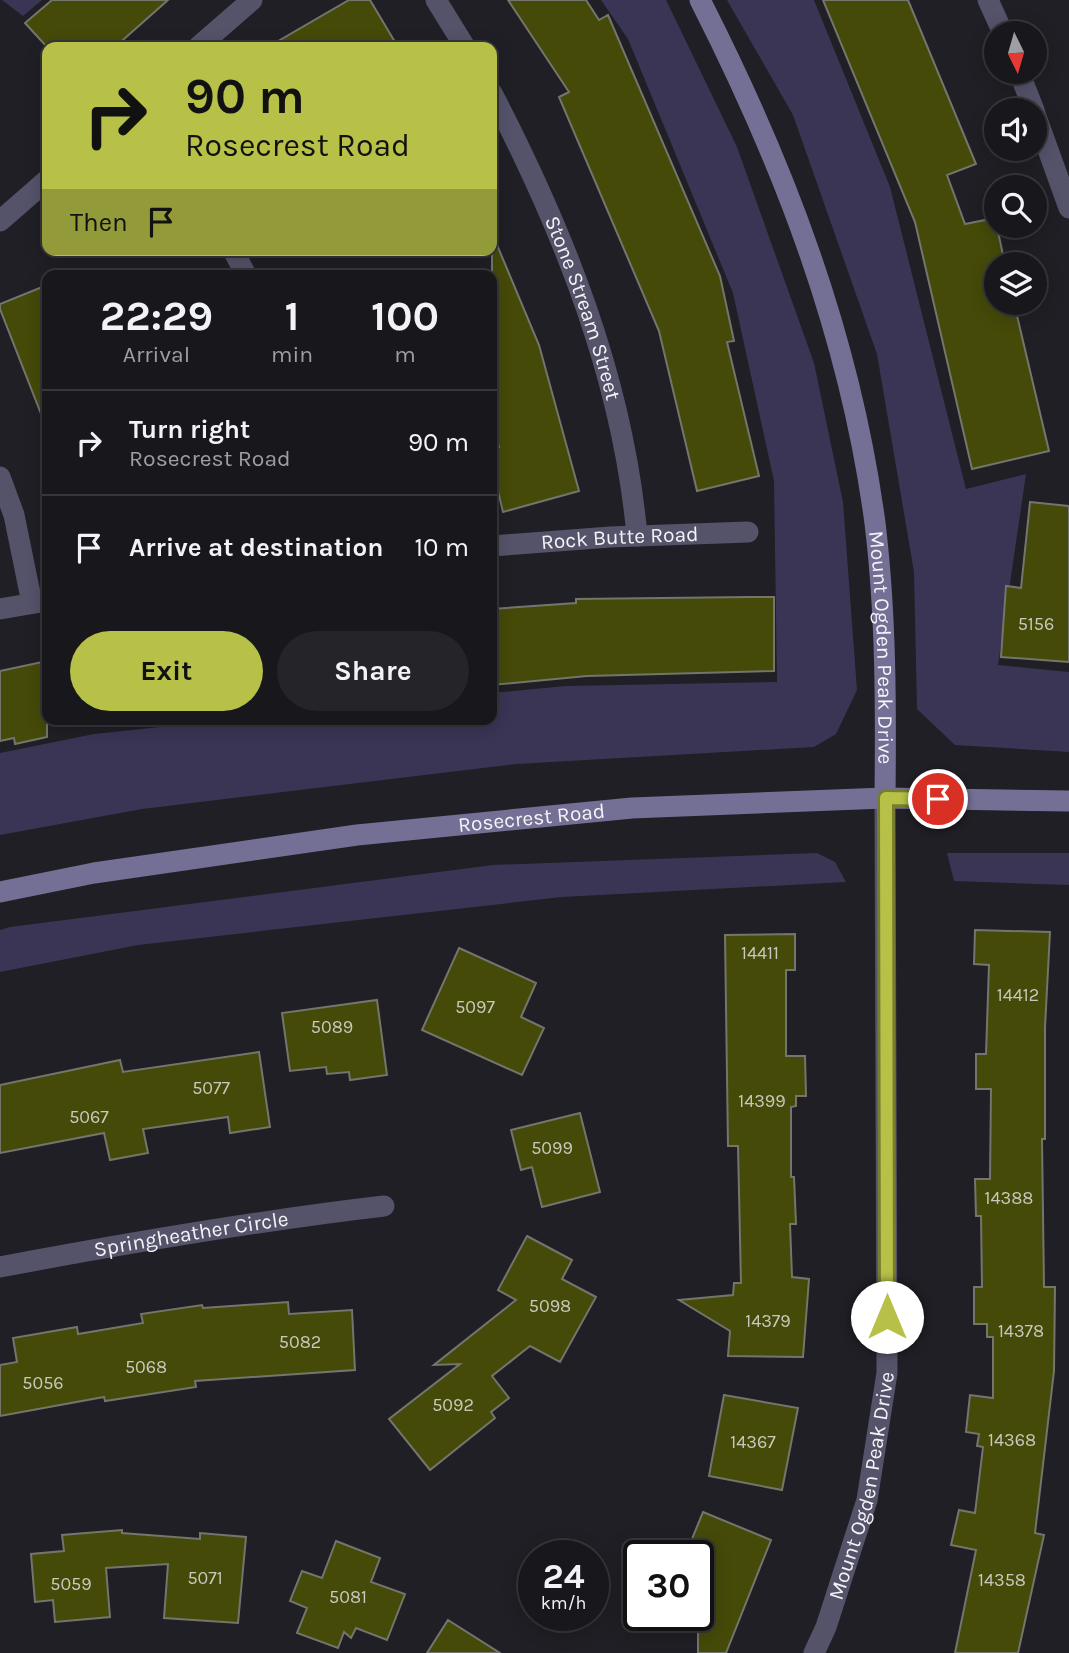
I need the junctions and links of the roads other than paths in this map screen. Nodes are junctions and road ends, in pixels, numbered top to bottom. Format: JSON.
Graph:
{"nodes":[{"id":1,"x":252,"y":0,"type":"edge"},
{"id":2,"x":436,"y":0,"type":"edge"},
{"id":3,"x":700,"y":0,"type":"edge"},
{"id":4,"x":988,"y":0,"type":"edge"},
{"id":5,"x":998,"y":21,"type":"edge"},
{"id":6,"x":204,"y":42,"type":"edge"},
{"id":7,"x":463,"y":42,"type":"edge"},
{"id":8,"x":497,"y":103,"type":"edge"},
{"id":9,"x":1047,"y":146,"type":"edge"},
{"id":10,"x":42,"y":184,"type":"edge"},
{"id":11,"x":1069,"y":208,"type":"edge"},
{"id":12,"x":0,"y":221,"type":"edge"},
{"id":13,"x":0,"y":477,"type":"edge"},
{"id":14,"x":748,"y":532,"type":"dead end"},
{"id":15,"x":637,"y":536,"type":"junction"},
{"id":16,"x":497,"y":546,"type":"edge"},
{"id":17,"x":40,"y":602,"type":"edge"},
{"id":18,"x":0,"y":609,"type":"edge"},
{"id":19,"x":886,"y":798,"type":"junction"},
{"id":20,"x":1069,"y":801,"type":"edge"},
{"id":21,"x":0,"y":892,"type":"edge"},
{"id":22,"x":384,"y":1206,"type":"dead end"},
{"id":23,"x":0,"y":1266,"type":"edge"},
{"id":24,"x":814,"y":1653,"type":"edge"}],
"edges":[{"from":1,"to":6,"type":"street"},
{"from":2,"to":7,"type":"street"},
{"from":3,"to":19,"type":"main road","name":"Mount Ogden Peak Drive"},
{"from":4,"to":5,"type":"street"},
{"from":8,"to":15,"type":"street","name":"Stone Stream Street"},
{"from":9,"to":11,"type":"street"},
{"from":10,"to":12,"type":"street"},
{"from":13,"to":17,"type":"street"},
{"from":14,"to":15,"type":"street","name":"Rock Butte Road"},
{"from":15,"to":16,"type":"street","name":"Rock Butte Road"},
{"from":17,"to":18,"type":"street"},
{"from":19,"to":20,"type":"main road","name":"Rosecrest Road"},
{"from":19,"to":21,"type":"main road","name":"Rosecrest Road"},
{"from":19,"to":24,"type":"street","name":"Mount Ogden Peak Drive"},
{"from":22,"to":23,"type":"street","name":"Springheather Circle"}]}
